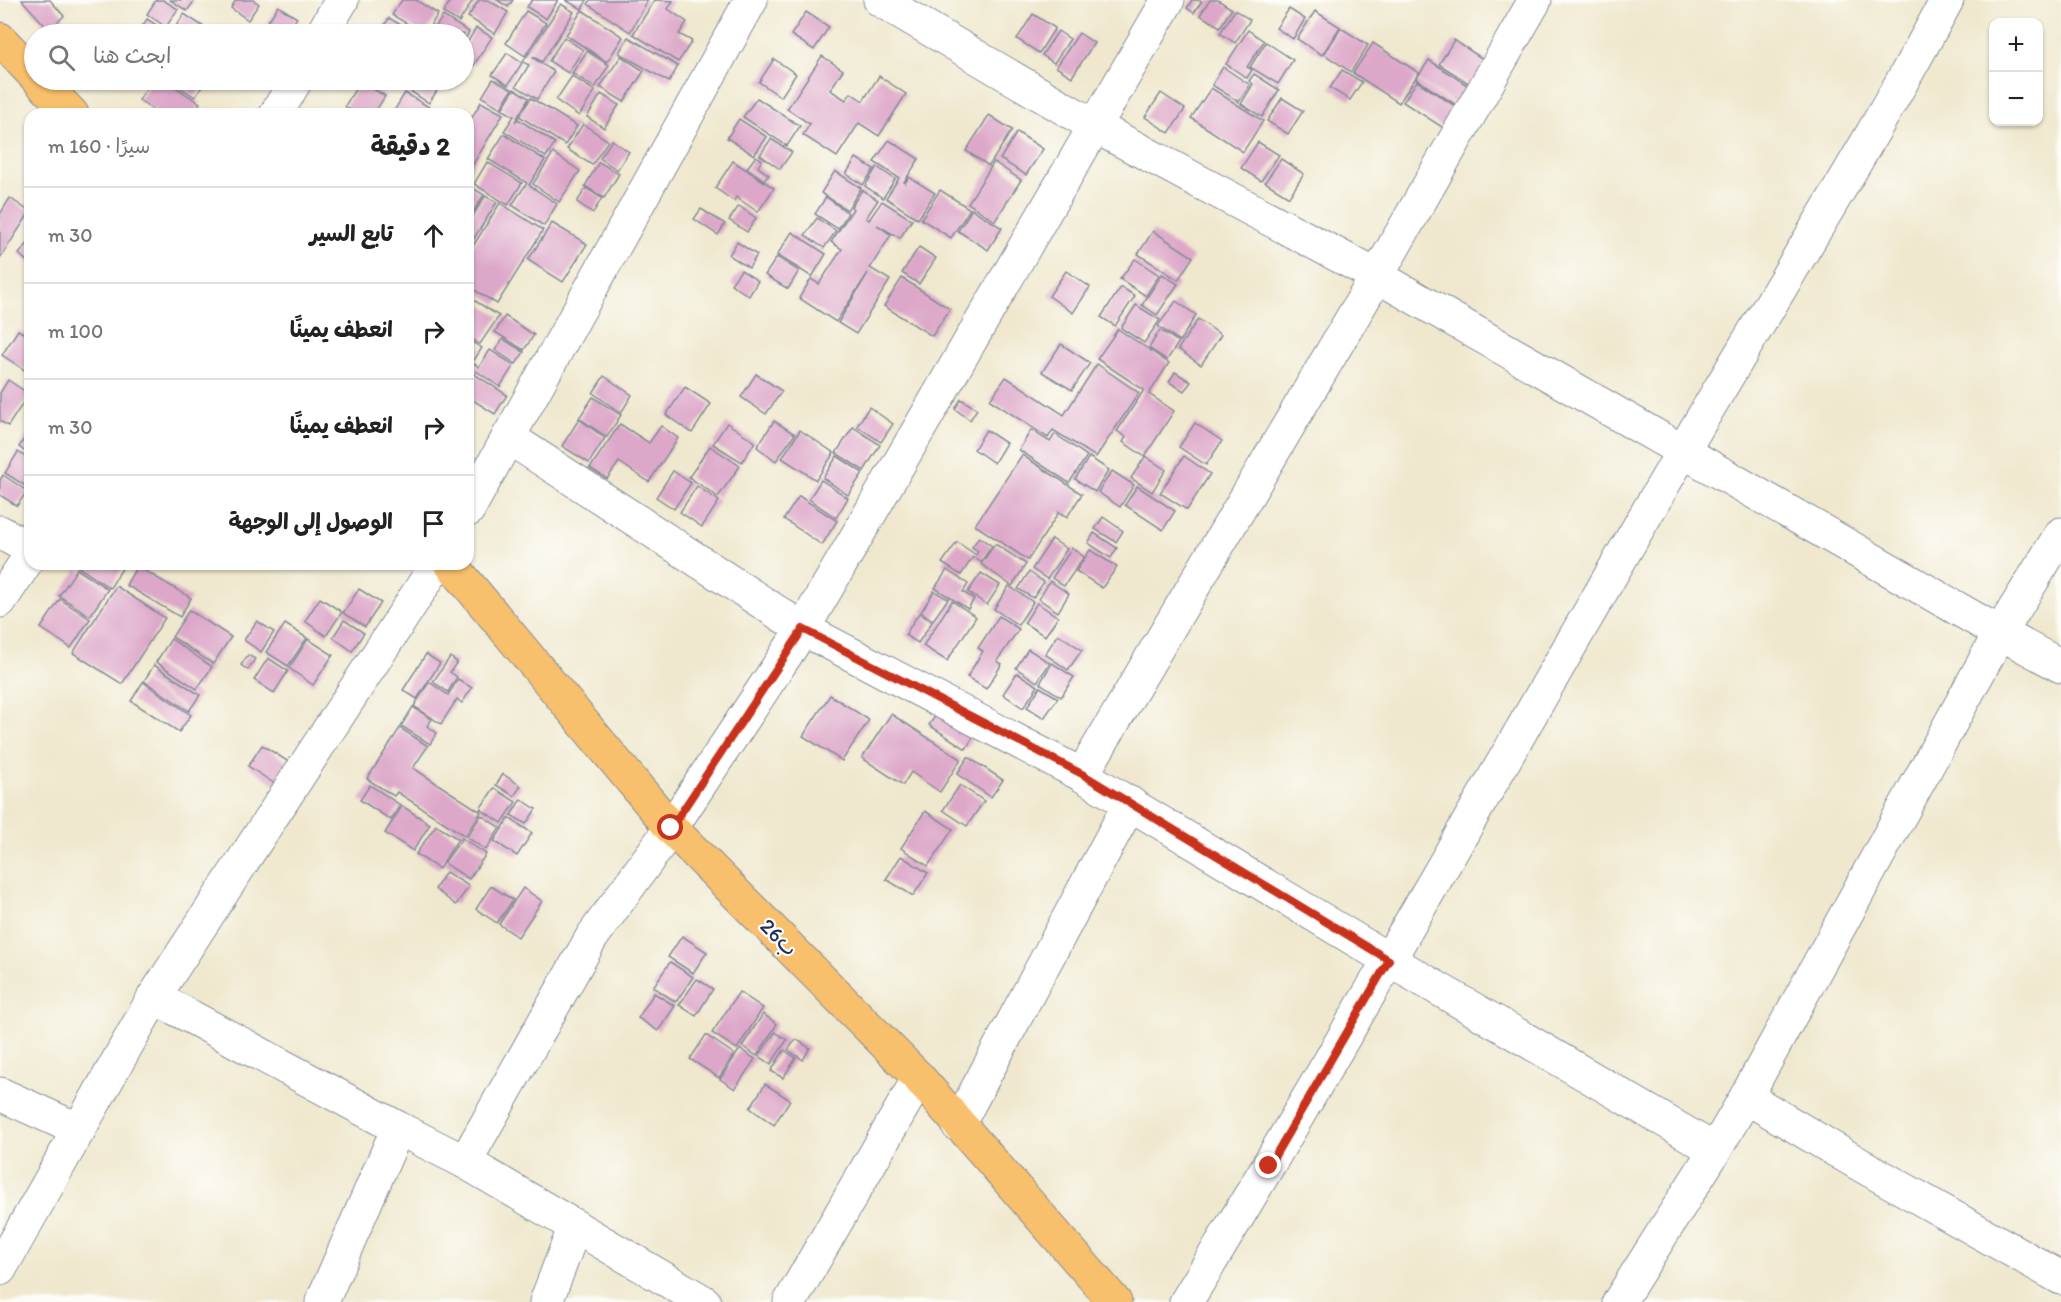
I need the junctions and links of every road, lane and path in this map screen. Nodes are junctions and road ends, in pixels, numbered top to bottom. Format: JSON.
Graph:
{"nodes":[{"id":1,"x":342,"y":0,"type":"edge"},
{"id":2,"x":751,"y":0,"type":"edge"},
{"id":3,"x":880,"y":0,"type":"edge"},
{"id":4,"x":1168,"y":0,"type":"edge"},
{"id":5,"x":1535,"y":0,"type":"edge"},
{"id":6,"x":1947,"y":0,"type":"edge"},
{"id":7,"x":328,"y":24,"type":"edge"},
{"id":8,"x":0,"y":39,"type":"edge"},
{"id":9,"x":24,"y":64,"type":"edge"},
{"id":10,"x":49,"y":90,"type":"edge"},
{"id":11,"x":290,"y":90,"type":"edge"},
{"id":12,"x":66,"y":108,"type":"edge"},
{"id":13,"x":280,"y":108,"type":"edge"},
{"id":14,"x":1096,"y":127,"type":"junction"},
{"id":15,"x":1377,"y":276,"type":"junction"},
{"id":16,"x":508,"y":437,"type":"junction"},
{"id":17,"x":1683,"y":452,"type":"junction"},
{"id":18,"x":474,"y":499,"type":"edge"},
{"id":19,"x":0,"y":532,"type":"edge"},
{"id":20,"x":2061,"y":534,"type":"edge"},
{"id":21,"x":24,"y":546,"type":"edge"},
{"id":22,"x":24,"y":565,"type":"edge"},
{"id":23,"x":433,"y":570,"type":"edge"},
{"id":24,"x":456,"y":570,"type":"edge"},
{"id":25,"x":0,"y":601,"type":"edge"},
{"id":26,"x":803,"y":629,"type":"junction"},
{"id":27,"x":2000,"y":633,"type":"junction"},
{"id":28,"x":2061,"y":666,"type":"edge"},
{"id":29,"x":1082,"y":774,"type":"junction"},
{"id":30,"x":1130,"y":803,"type":"junction"},
{"id":31,"x":671,"y":828,"type":"junction"},
{"id":32,"x":1389,"y":960,"type":"junction"},
{"id":33,"x":154,"y":997,"type":"junction"},
{"id":34,"x":919,"y":1078,"type":"junction"},
{"id":35,"x":0,"y":1094,"type":"edge"},
{"id":36,"x":1746,"y":1097,"type":"junction"},
{"id":37,"x":958,"y":1125,"type":"junction"},
{"id":38,"x":398,"y":1128,"type":"junction"},
{"id":39,"x":79,"y":1130,"type":"junction"},
{"id":40,"x":1715,"y":1150,"type":"junction"},
{"id":41,"x":465,"y":1162,"type":"junction"},
{"id":42,"x":575,"y":1226,"type":"junction"},
{"id":43,"x":0,"y":1269,"type":"edge"},
{"id":44,"x":2061,"y":1278,"type":"edge"},
{"id":45,"x":322,"y":1302,"type":"edge"},
{"id":46,"x":546,"y":1302,"type":"edge"},
{"id":47,"x":704,"y":1302,"type":"edge"},
{"id":48,"x":790,"y":1302,"type":"edge"},
{"id":49,"x":1115,"y":1302,"type":"edge"},
{"id":50,"x":1186,"y":1302,"type":"edge"},
{"id":51,"x":1619,"y":1302,"type":"edge"}],
"edges":[{"from":1,"to":7,"type":"street"},
{"from":2,"to":16,"type":"street"},
{"from":3,"to":14,"type":"street"},
{"from":4,"to":14,"type":"street"},
{"from":5,"to":15,"type":"street"},
{"from":6,"to":17,"type":"street"},
{"from":8,"to":9,"type":"highway"},
{"from":10,"to":12,"type":"highway"},
{"from":11,"to":13,"type":"street"},
{"from":14,"to":15,"type":"street"},
{"from":14,"to":26,"type":"street"},
{"from":15,"to":17,"type":"street"},
{"from":15,"to":29,"type":"street"},
{"from":16,"to":18,"type":"street"},
{"from":16,"to":26,"type":"street"},
{"from":17,"to":27,"type":"street"},
{"from":17,"to":32,"type":"street"},
{"from":19,"to":21,"type":"street"},
{"from":20,"to":27,"type":"street"},
{"from":22,"to":25,"type":"street"},
{"from":23,"to":33,"type":"street"},
{"from":24,"to":31,"type":"highway","name":"26ب"},
{"from":26,"to":29,"type":"street"},
{"from":26,"to":31,"type":"street"},
{"from":27,"to":28,"type":"street"},
{"from":27,"to":36,"type":"street"},
{"from":29,"to":30,"type":"street"},
{"from":30,"to":32,"type":"street"},
{"from":30,"to":37,"type":"street"},
{"from":31,"to":34,"type":"highway","name":"26ب"},
{"from":31,"to":41,"type":"street"},
{"from":32,"to":40,"type":"street"},
{"from":32,"to":50,"type":"street"},
{"from":33,"to":38,"type":"street"},
{"from":33,"to":39,"type":"street"},
{"from":34,"to":37,"type":"highway","name":"26ب"},
{"from":34,"to":48,"type":"street"},
{"from":35,"to":39,"type":"street"},
{"from":36,"to":40,"type":"street"},
{"from":36,"to":44,"type":"street"},
{"from":37,"to":49,"type":"highway","name":"26ب"},
{"from":38,"to":41,"type":"street"},
{"from":38,"to":45,"type":"street"},
{"from":39,"to":43,"type":"street"},
{"from":40,"to":51,"type":"street"},
{"from":41,"to":42,"type":"street"},
{"from":42,"to":46,"type":"street"},
{"from":42,"to":47,"type":"street"}]}
